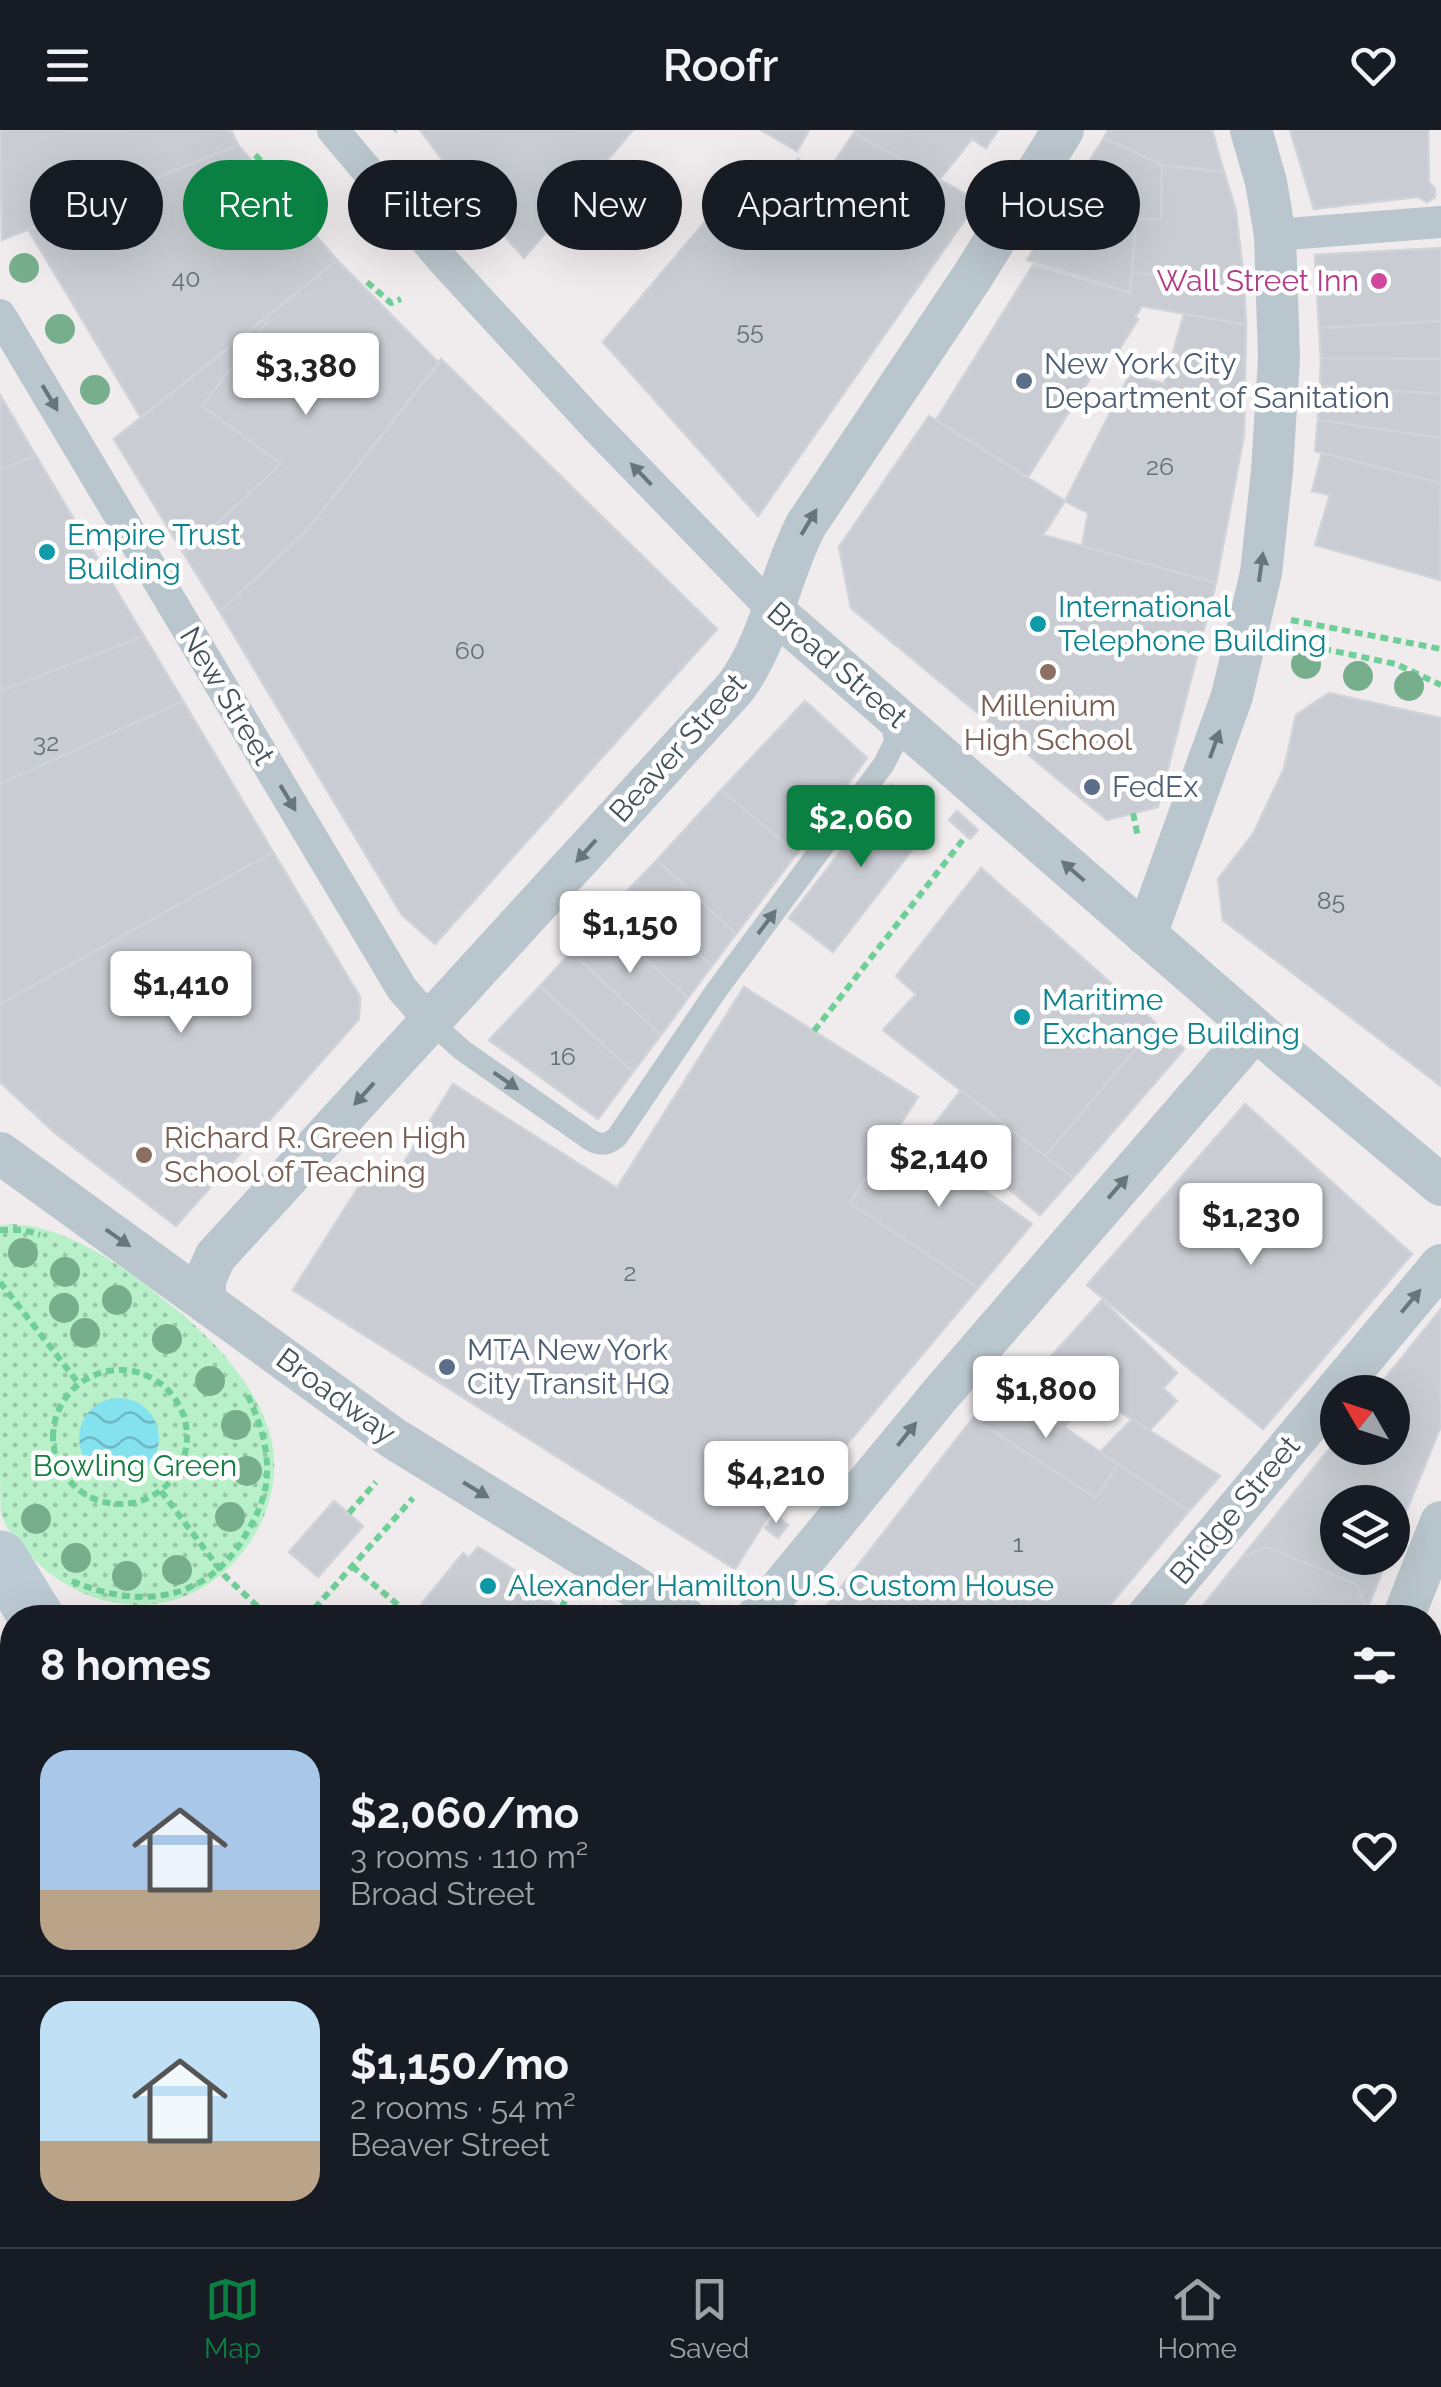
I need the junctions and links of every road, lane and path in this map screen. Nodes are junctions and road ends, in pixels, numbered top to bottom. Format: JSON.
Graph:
{"nodes":[{"id":1,"x":333,"y":130,"type":"edge"},
{"id":2,"x":1063,"y":130,"type":"edge"},
{"id":3,"x":1251,"y":130,"type":"edge"},
{"id":4,"x":255,"y":155,"type":"dead end"},
{"id":5,"x":260,"y":160,"type":"edge"},
{"id":6,"x":1441,"y":222,"type":"edge"},
{"id":7,"x":1275,"y":235,"type":"junction"},
{"id":8,"x":367,"y":282,"type":"dead end"},
{"id":9,"x":401,"y":299,"type":"dead end"},
{"id":10,"x":0,"y":315,"type":"edge"},
{"id":11,"x":775,"y":612,"type":"junction"},
{"id":12,"x":1275,"y":617,"type":"dead end"},
{"id":13,"x":1271,"y":638,"type":"dead end"},
{"id":14,"x":1441,"y":649,"type":"edge"},
{"id":15,"x":1441,"y":685,"type":"edge"},
{"id":16,"x":890,"y":713,"type":"junction"},
{"id":17,"x":966,"y":837,"type":"dead end"},
{"id":18,"x":1146,"y":935,"type":"junction"},
{"id":19,"x":430,"y":1022,"type":"junction"},
{"id":20,"x":1256,"y":1030,"type":"junction"},
{"id":21,"x":814,"y":1032,"type":"dead end"},
{"id":22,"x":0,"y":1153,"type":"edge"},
{"id":23,"x":1441,"y":1185,"type":"edge"},
{"id":24,"x":0,"y":1230,"type":"edge"},
{"id":25,"x":50,"y":1238,"type":"dead end"},
{"id":26,"x":1441,"y":1266,"type":"edge"},
{"id":27,"x":0,"y":1282,"type":"edge"},
{"id":28,"x":205,"y":1300,"type":"junction"},
{"id":29,"x":79,"y":1384,"type":"junction"},
{"id":30,"x":247,"y":1394,"type":"dead end"},
{"id":31,"x":376,"y":1482,"type":"dead end"},
{"id":32,"x":161,"y":1491,"type":"junction"},
{"id":33,"x":413,"y":1498,"type":"dead end"},
{"id":34,"x":348,"y":1513,"type":"dead end"},
{"id":35,"x":1441,"y":1522,"type":"edge"},
{"id":36,"x":0,"y":1558,"type":"edge"},
{"id":37,"x":352,"y":1566,"type":"junction"},
{"id":38,"x":220,"y":1569,"type":"junction"},
{"id":39,"x":48,"y":1596,"type":"edge"},
{"id":40,"x":254,"y":1605,"type":"edge"},
{"id":41,"x":318,"y":1605,"type":"edge"},
{"id":42,"x":398,"y":1605,"type":"edge"},
{"id":43,"x":664,"y":1605,"type":"edge"},
{"id":44,"x":767,"y":1605,"type":"edge"},
{"id":45,"x":1157,"y":1605,"type":"edge"},
{"id":46,"x":1408,"y":1605,"type":"edge"}],
"edges":[{"from":11,"to":1,"type":"street","name":"Broad Street","one_way":true},
{"from":11,"to":2,"type":"street","name":"Beaver Street","one_way":true},
{"from":3,"to":7,"type":"street"},
{"from":4,"to":5,"type":"path"},
{"from":6,"to":7,"type":"street"},
{"from":18,"to":7,"type":"street","one_way":true},
{"from":8,"to":9,"type":"path"},
{"from":10,"to":19,"type":"street","name":"New Street","one_way":true},
{"from":11,"to":16,"type":"street","name":"Broad Street"},
{"from":11,"to":19,"type":"street","name":"Beaver Street","one_way":true},
{"from":12,"to":14,"type":"path"},
{"from":13,"to":15,"type":"path"},
{"from":18,"to":16,"type":"street","name":"Broad Street","one_way":true},
{"from":19,"to":16,"type":"lane","one_way":true},
{"from":17,"to":21,"type":"path"},
{"from":18,"to":20,"type":"street","name":"Broad Street"},
{"from":19,"to":28,"type":"street","name":"Beaver Street","one_way":true},
{"from":20,"to":23,"type":"street","name":"Broad Street"},
{"from":44,"to":20,"type":"street","one_way":true},
{"from":22,"to":28,"type":"street","name":"Broadway","one_way":true},
{"from":24,"to":25,"type":"path"},
{"from":45,"to":26,"type":"street","name":"Bridge Street","one_way":true},
{"from":27,"to":29,"type":"path"},
{"from":28,"to":43,"type":"street","name":"Broadway","one_way":true},
{"from":29,"to":32,"type":"path"},
{"from":29,"to":32,"type":"path"},
{"from":30,"to":38,"type":"path"},
{"from":31,"to":34,"type":"path"},
{"from":32,"to":38,"type":"path"},
{"from":33,"to":37,"type":"path"},
{"from":35,"to":46,"type":"street"},
{"from":36,"to":39,"type":"main road"},
{"from":37,"to":41,"type":"path"},
{"from":37,"to":42,"type":"path"},
{"from":38,"to":39,"type":"path"},
{"from":38,"to":40,"type":"path"}]}
